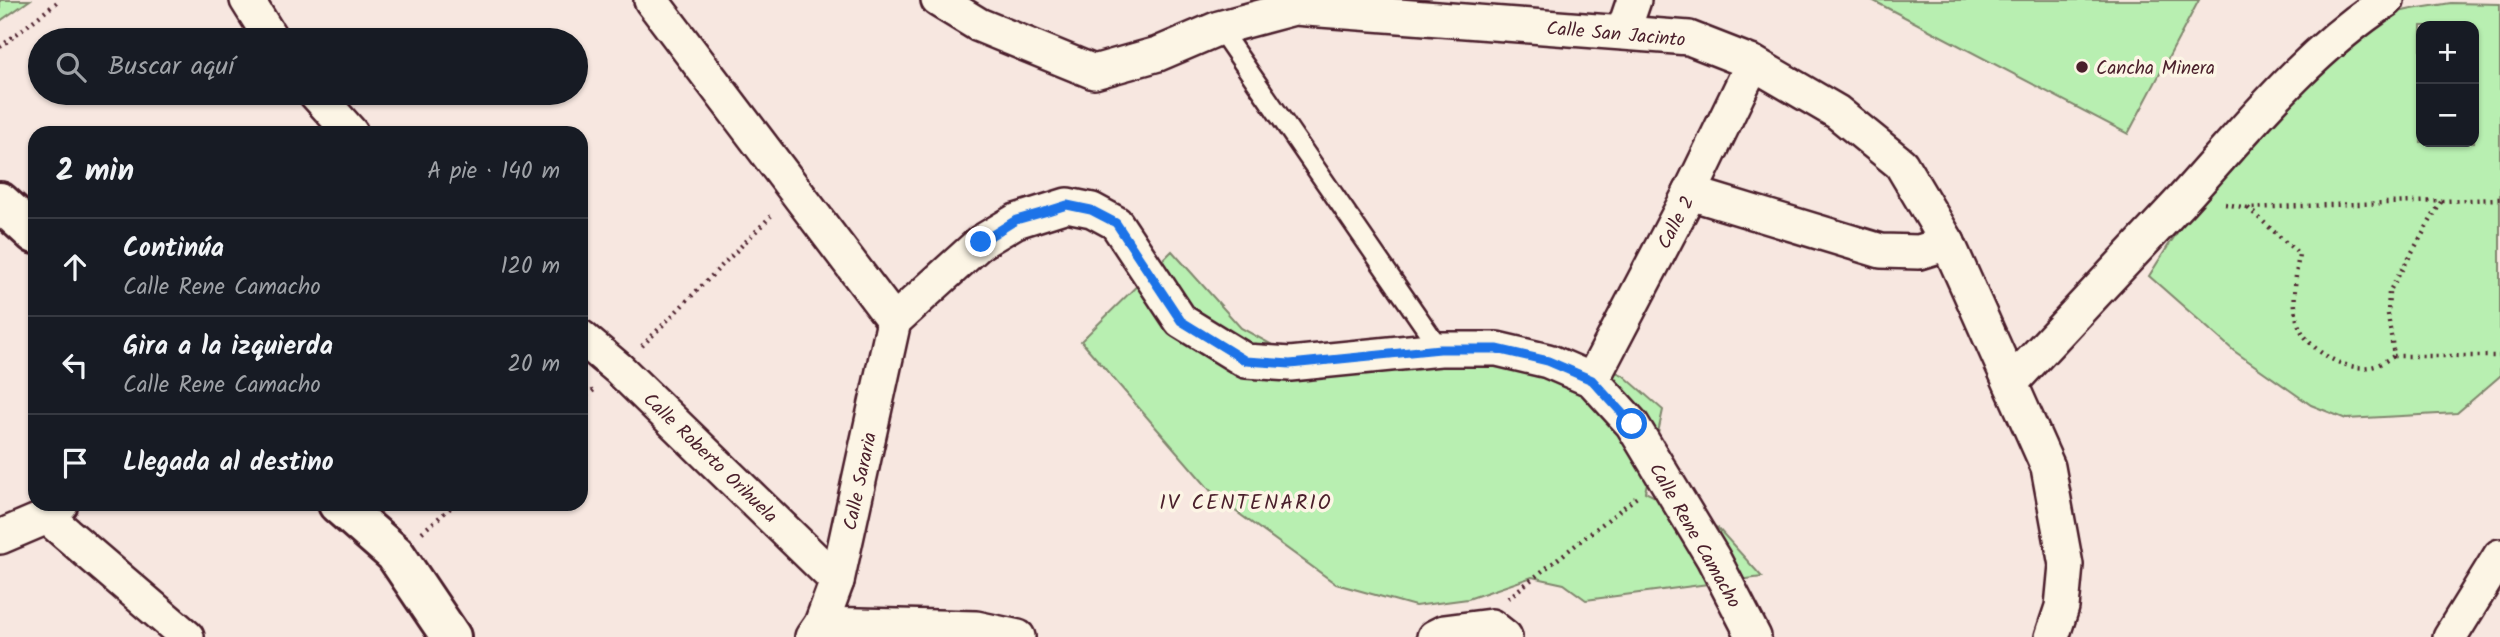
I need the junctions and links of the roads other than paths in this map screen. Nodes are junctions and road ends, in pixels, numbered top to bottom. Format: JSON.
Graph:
{"nodes":[{"id":1,"x":247,"y":0,"type":"edge"},
{"id":2,"x":651,"y":0,"type":"edge"},
{"id":3,"x":938,"y":0,"type":"edge"},
{"id":4,"x":1634,"y":0,"type":"edge"},
{"id":5,"x":2387,"y":0,"type":"edge"},
{"id":6,"x":985,"y":12,"type":"edge"},
{"id":7,"x":264,"y":28,"type":"edge"},
{"id":8,"x":1219,"y":28,"type":"junction"},
{"id":9,"x":1623,"y":32,"type":"junction"},
{"id":10,"x":1752,"y":63,"type":"junction"},
{"id":11,"x":326,"y":105,"type":"edge"},
{"id":12,"x":345,"y":126,"type":"edge"},
{"id":13,"x":1690,"y":193,"type":"junction"},
{"id":14,"x":0,"y":202,"type":"edge"},
{"id":15,"x":28,"y":228,"type":"edge"},
{"id":16,"x":1948,"y":243,"type":"junction"},
{"id":17,"x":894,"y":321,"type":"junction"},
{"id":18,"x":588,"y":343,"type":"edge"},
{"id":19,"x":1440,"y":349,"type":"junction"},
{"id":20,"x":1592,"y":380,"type":"junction"},
{"id":21,"x":2011,"y":383,"type":"junction"},
{"id":22,"x":54,"y":511,"type":"edge"},
{"id":23,"x":346,"y":511,"type":"edge"},
{"id":24,"x":0,"y":537,"type":"edge"},
{"id":25,"x":2500,"y":556,"type":"edge"},
{"id":26,"x":837,"y":581,"type":"junction"},
{"id":27,"x":816,"y":630,"type":"edge"},
{"id":28,"x":1498,"y":631,"type":"edge"},
{"id":29,"x":187,"y":637,"type":"edge"},
{"id":30,"x":451,"y":637,"type":"edge"},
{"id":31,"x":1018,"y":637,"type":"edge"},
{"id":32,"x":1434,"y":637,"type":"edge"},
{"id":33,"x":1754,"y":637,"type":"edge"},
{"id":34,"x":2052,"y":637,"type":"edge"},
{"id":35,"x":2450,"y":637,"type":"edge"}],
"edges":[{"from":1,"to":7,"type":"street"},
{"from":2,"to":17,"type":"street"},
{"from":3,"to":6,"type":"street","name":"Calle San Jacinto"},
{"from":4,"to":9,"type":"street"},
{"from":5,"to":21,"type":"street"},
{"from":6,"to":8,"type":"street","name":"Calle San Jacinto"},
{"from":8,"to":9,"type":"street","name":"Calle San Jacinto"},
{"from":8,"to":19,"type":"lane"},
{"from":9,"to":10,"type":"street","name":"Calle San Jacinto"},
{"from":10,"to":13,"type":"street","name":"Calle 2"},
{"from":10,"to":16,"type":"street","name":"Calle San Jacinto"},
{"from":11,"to":12,"type":"street"},
{"from":13,"to":16,"type":"street"},
{"from":13,"to":20,"type":"street","name":"Calle 2"},
{"from":14,"to":15,"type":"main road"},
{"from":16,"to":21,"type":"street","name":"Calle San Jacinto"},
{"from":17,"to":19,"type":"street","name":"Calle Rene Camacho"},
{"from":17,"to":26,"type":"street","name":"Calle Sararia"},
{"from":18,"to":26,"type":"street","name":"Calle Roberto Orihuela"},
{"from":19,"to":20,"type":"street","name":"Calle Rene Camacho"},
{"from":20,"to":33,"type":"street","name":"Calle Rene Camacho"},
{"from":21,"to":34,"type":"street","name":"Calle San Jacinto"},
{"from":22,"to":24,"type":"street"},
{"from":22,"to":29,"type":"street"},
{"from":23,"to":30,"type":"main road"},
{"from":25,"to":35,"type":"street"},
{"from":26,"to":27,"type":"street","name":"Calle Sararia"},
{"from":27,"to":31,"type":"street"},
{"from":28,"to":32,"type":"street"}]}
